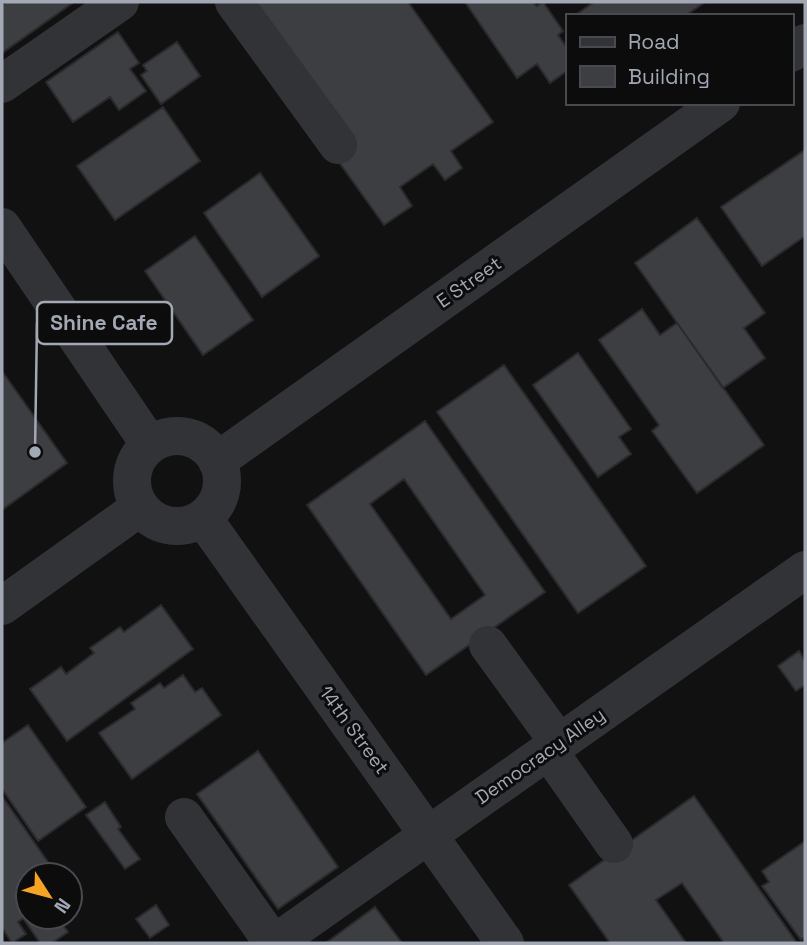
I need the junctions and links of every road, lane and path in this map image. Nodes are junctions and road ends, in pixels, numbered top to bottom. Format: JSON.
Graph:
{"nodes":[{"id":1,"x":120,"y":2,"type":"edge"},
{"id":2,"x":234,"y":2,"type":"edge"},
{"id":3,"x":2,"y":84,"type":"edge"},
{"id":4,"x":718,"y":105,"type":"edge"},
{"id":5,"x":338,"y":145,"type":"dead end"},
{"id":6,"x":2,"y":227,"type":"edge"},
{"id":7,"x":150,"y":445,"type":"junction"},
{"id":8,"x":217,"y":461,"type":"junction"},
{"id":9,"x":139,"y":508,"type":"junction"},
{"id":10,"x":203,"y":518,"type":"junction"},
{"id":11,"x":805,"y":570,"type":"edge"},
{"id":12,"x":2,"y":606,"type":"edge"},
{"id":13,"x":488,"y":645,"type":"dead end"},
{"id":14,"x":553,"y":746,"type":"junction"},
{"id":15,"x":184,"y":817,"type":"dead end"},
{"id":16,"x":429,"y":835,"type":"junction"},
{"id":17,"x":614,"y":844,"type":"dead end"},
{"id":18,"x":274,"y":943,"type":"edge"},
{"id":19,"x":505,"y":943,"type":"edge"}],
"edges":[{"from":1,"to":3,"type":"street"},
{"from":2,"to":5,"type":"street"},
{"from":4,"to":8,"type":"street","name":"E Street"},
{"from":6,"to":7,"type":"street"},
{"from":7,"to":8,"type":"street"},
{"from":7,"to":9,"type":"street"},
{"from":8,"to":10,"type":"street"},
{"from":9,"to":10,"type":"street"},
{"from":9,"to":12,"type":"street"},
{"from":10,"to":16,"type":"street","name":"14th Street"},
{"from":11,"to":14,"type":"street","name":"Democracy Alley"},
{"from":13,"to":14,"type":"street"},
{"from":14,"to":16,"type":"street","name":"Democracy Alley"},
{"from":14,"to":17,"type":"street"},
{"from":15,"to":18,"type":"street"},
{"from":16,"to":18,"type":"street","name":"Democracy Alley"},
{"from":16,"to":19,"type":"street","name":"14th Street"}]}
